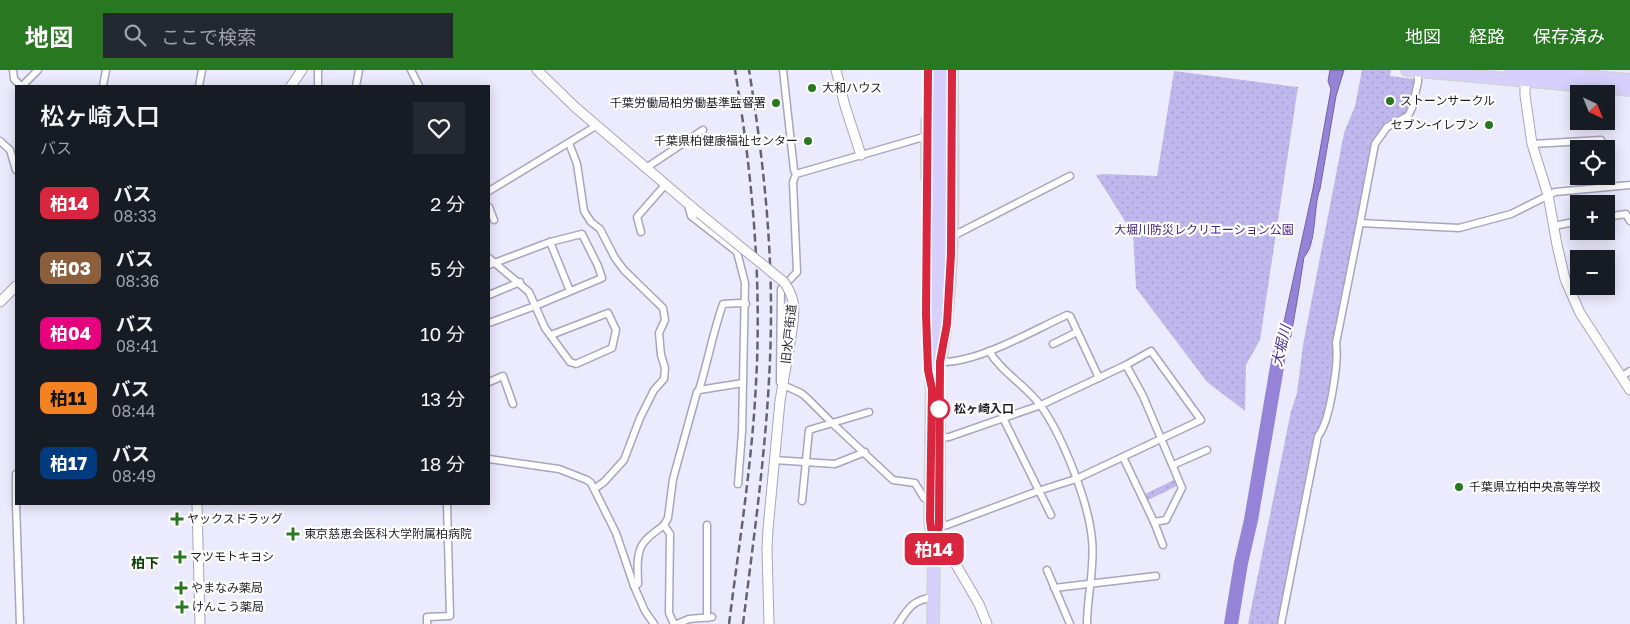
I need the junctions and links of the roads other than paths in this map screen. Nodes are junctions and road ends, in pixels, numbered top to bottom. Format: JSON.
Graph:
{"nodes":[{"id":1,"x":13,"y":70,"type":"edge"},
{"id":2,"x":38,"y":70,"type":"edge"},
{"id":3,"x":106,"y":70,"type":"edge"},
{"id":4,"x":202,"y":70,"type":"edge"},
{"id":5,"x":302,"y":70,"type":"edge"},
{"id":6,"x":318,"y":70,"type":"edge"},
{"id":7,"x":360,"y":70,"type":"edge"},
{"id":8,"x":411,"y":70,"type":"edge"},
{"id":9,"x":537,"y":70,"type":"edge"},
{"id":10,"x":783,"y":70,"type":"edge"},
{"id":11,"x":836,"y":70,"type":"edge"},
{"id":12,"x":928,"y":70,"type":"edge"},
{"id":13,"x":936,"y":70,"type":"edge"},
{"id":14,"x":944,"y":70,"type":"edge"},
{"id":15,"x":952,"y":70,"type":"edge"},
{"id":16,"x":1412,"y":70,"type":"edge"},
{"id":17,"x":1511,"y":70,"type":"edge"},
{"id":18,"x":1525,"y":74,"type":"edge"},
{"id":19,"x":1630,"y":80,"type":"edge"},
{"id":20,"x":21,"y":85,"type":"edge"},
{"id":21,"x":23,"y":85,"type":"edge"},
{"id":22,"x":103,"y":85,"type":"edge"},
{"id":23,"x":199,"y":85,"type":"edge"},
{"id":24,"x":292,"y":85,"type":"edge"},
{"id":25,"x":318,"y":85,"type":"edge"},
{"id":26,"x":356,"y":85,"type":"edge"},
{"id":27,"x":418,"y":85,"type":"edge"},
{"id":28,"x":1630,"y":90,"type":"edge"},
{"id":29,"x":596,"y":126,"type":"junction"},
{"id":30,"x":703,"y":130,"type":"dead end"},
{"id":31,"x":927,"y":136,"type":"junction"},
{"id":32,"x":0,"y":141,"type":"edge"},
{"id":33,"x":1570,"y":142,"type":"edge"},
{"id":34,"x":569,"y":143,"type":"junction"},
{"id":35,"x":1532,"y":144,"type":"junction"},
{"id":36,"x":861,"y":155,"type":"junction"},
{"id":37,"x":939,"y":164,"type":"junction"},
{"id":38,"x":15,"y":167,"type":"edge"},
{"id":39,"x":646,"y":168,"type":"junction"},
{"id":40,"x":796,"y":174,"type":"junction"},
{"id":41,"x":1070,"y":176,"type":"dead end"},
{"id":42,"x":665,"y":185,"type":"junction"},
{"id":43,"x":1630,"y":185,"type":"edge"},
{"id":44,"x":490,"y":190,"type":"edge"},
{"id":45,"x":1548,"y":195,"type":"junction"},
{"id":46,"x":688,"y":204,"type":"junction"},
{"id":47,"x":490,"y":210,"type":"edge"},
{"id":48,"x":1615,"y":216,"type":"edge"},
{"id":49,"x":494,"y":220,"type":"dead end"},
{"id":50,"x":1630,"y":220,"type":"edge"},
{"id":51,"x":1570,"y":223,"type":"edge"},
{"id":52,"x":1360,"y":224,"type":"junction"},
{"id":53,"x":1554,"y":226,"type":"junction"},
{"id":54,"x":640,"y":232,"type":"dead end"},
{"id":55,"x":951,"y":235,"type":"junction"},
{"id":56,"x":550,"y":242,"type":"junction"},
{"id":57,"x":492,"y":264,"type":"edge"},
{"id":58,"x":520,"y":282,"type":"junction"},
{"id":59,"x":570,"y":291,"type":"junction"},
{"id":60,"x":14,"y":292,"type":"edge"},
{"id":61,"x":490,"y":294,"type":"edge"},
{"id":62,"x":0,"y":302,"type":"edge"},
{"id":63,"x":746,"y":304,"type":"junction"},
{"id":64,"x":535,"y":306,"type":"junction"},
{"id":65,"x":490,"y":323,"type":"edge"},
{"id":66,"x":1077,"y":332,"type":"junction"},
{"id":67,"x":551,"y":335,"type":"junction"},
{"id":68,"x":1053,"y":344,"type":"dead end"},
{"id":69,"x":989,"y":351,"type":"junction"},
{"id":70,"x":940,"y":362,"type":"junction"},
{"id":71,"x":1126,"y":365,"type":"junction"},
{"id":72,"x":1630,"y":371,"type":"edge"},
{"id":73,"x":1620,"y":377,"type":"junction"},
{"id":74,"x":1099,"y":378,"type":"junction"},
{"id":75,"x":490,"y":382,"type":"edge"},
{"id":76,"x":744,"y":383,"type":"junction"},
{"id":77,"x":783,"y":385,"type":"junction"},
{"id":78,"x":932,"y":389,"type":"junction"},
{"id":79,"x":699,"y":390,"type":"junction"},
{"id":80,"x":1630,"y":390,"type":"edge"},
{"id":81,"x":780,"y":401,"type":"junction"},
{"id":82,"x":513,"y":404,"type":"dead end"},
{"id":83,"x":1041,"y":405,"type":"junction"},
{"id":84,"x":870,"y":412,"type":"dead end"},
{"id":85,"x":1003,"y":418,"type":"junction"},
{"id":86,"x":832,"y":423,"type":"junction"},
{"id":87,"x":939,"y":438,"type":"junction"},
{"id":88,"x":1161,"y":439,"type":"junction"},
{"id":89,"x":1208,"y":450,"type":"dead end"},
{"id":90,"x":865,"y":452,"type":"junction"},
{"id":91,"x":1123,"y":457,"type":"junction"},
{"id":92,"x":490,"y":460,"type":"edge"},
{"id":93,"x":774,"y":460,"type":"junction"},
{"id":94,"x":806,"y":463,"type":"junction"},
{"id":95,"x":1173,"y":465,"type":"junction"},
{"id":96,"x":1076,"y":479,"type":"junction"},
{"id":97,"x":738,"y":484,"type":"dead end"},
{"id":98,"x":594,"y":489,"type":"junction"},
{"id":99,"x":1038,"y":491,"type":"junction"},
{"id":100,"x":930,"y":498,"type":"junction"},
{"id":101,"x":802,"y":501,"type":"dead end"},
{"id":102,"x":16,"y":505,"type":"edge"},
{"id":103,"x":197,"y":505,"type":"edge"},
{"id":104,"x":447,"y":505,"type":"edge"},
{"id":105,"x":1051,"y":515,"type":"dead end"},
{"id":106,"x":1154,"y":522,"type":"junction"},
{"id":107,"x":664,"y":525,"type":"junction"},
{"id":108,"x":707,"y":525,"type":"dead end"},
{"id":109,"x":939,"y":526,"type":"junction"},
{"id":110,"x":1163,"y":545,"type":"dead end"},
{"id":111,"x":934,"y":549,"type":"junction"},
{"id":112,"x":1047,"y":570,"type":"dead end"},
{"id":113,"x":1156,"y":576,"type":"dead end"},
{"id":114,"x":1090,"y":584,"type":"junction"},
{"id":115,"x":634,"y":586,"type":"junction"},
{"id":116,"x":1054,"y":588,"type":"junction"},
{"id":117,"x":934,"y":597,"type":"junction"},
{"id":118,"x":20,"y":624,"type":"edge"},
{"id":119,"x":200,"y":624,"type":"edge"},
{"id":120,"x":427,"y":624,"type":"edge"},
{"id":121,"x":654,"y":624,"type":"edge"},
{"id":122,"x":675,"y":624,"type":"edge"},
{"id":123,"x":769,"y":624,"type":"edge"},
{"id":124,"x":898,"y":624,"type":"edge"},
{"id":125,"x":933,"y":624,"type":"edge"},
{"id":126,"x":987,"y":624,"type":"edge"},
{"id":127,"x":1070,"y":624,"type":"edge"},
{"id":128,"x":1087,"y":624,"type":"edge"},
{"id":129,"x":1281,"y":624,"type":"edge"}],
"edges":[{"from":1,"to":20,"type":"street"},
{"from":2,"to":21,"type":"street"},
{"from":3,"to":22,"type":"street"},
{"from":4,"to":23,"type":"street"},
{"from":5,"to":24,"type":"street"},
{"from":6,"to":25,"type":"street"},
{"from":7,"to":26,"type":"street"},
{"from":8,"to":27,"type":"street"},
{"from":9,"to":29,"type":"street","name":"旧水戸街道"},
{"from":10,"to":40,"type":"street"},
{"from":11,"to":36,"type":"street"},
{"from":12,"to":31,"type":"highway"},
{"from":13,"to":37,"type":"highway"},
{"from":14,"to":37,"type":"highway"},
{"from":15,"to":55,"type":"highway"},
{"from":16,"to":18,"type":"highway"},
{"from":16,"to":52,"type":"street"},
{"from":17,"to":18,"type":"highway"},
{"from":18,"to":19,"type":"highway"},
{"from":18,"to":28,"type":"highway"},
{"from":18,"to":35,"type":"street"},
{"from":29,"to":34,"type":"street"},
{"from":29,"to":39,"type":"street","name":"旧水戸街道"},
{"from":30,"to":39,"type":"street"},
{"from":31,"to":36,"type":"street"},
{"from":31,"to":78,"type":"highway"},
{"from":32,"to":38,"type":"street"},
{"from":33,"to":35,"type":"street"},
{"from":34,"to":44,"type":"street"},
{"from":34,"to":98,"type":"street"},
{"from":35,"to":45,"type":"street"},
{"from":36,"to":40,"type":"street"},
{"from":37,"to":70,"type":"highway"},
{"from":37,"to":78,"type":"highway"},
{"from":39,"to":42,"type":"street","name":"旧水戸街道"},
{"from":40,"to":81,"type":"street"},
{"from":41,"to":55,"type":"street"},
{"from":42,"to":46,"type":"street","name":"旧水戸街道"},
{"from":42,"to":54,"type":"street"},
{"from":43,"to":45,"type":"street"},
{"from":45,"to":52,"type":"street"},
{"from":45,"to":53,"type":"street"},
{"from":46,"to":63,"type":"street"},
{"from":46,"to":77,"type":"street","name":"旧水戸街道","bridge":true},
{"from":47,"to":49,"type":"street"},
{"from":48,"to":50,"type":"street"},
{"from":51,"to":53,"type":"street"},
{"from":52,"to":129,"type":"street"},
{"from":53,"to":73,"type":"street"},
{"from":55,"to":70,"type":"highway"},
{"from":56,"to":57,"type":"street"},
{"from":56,"to":59,"type":"street"},
{"from":56,"to":59,"type":"street"},
{"from":57,"to":58,"type":"street"},
{"from":58,"to":61,"type":"street"},
{"from":58,"to":64,"type":"street"},
{"from":59,"to":64,"type":"street"},
{"from":60,"to":62,"type":"street"},
{"from":63,"to":76,"type":"street"},
{"from":63,"to":79,"type":"street"},
{"from":64,"to":65,"type":"street"},
{"from":64,"to":67,"type":"street"},
{"from":66,"to":68,"type":"street"},
{"from":66,"to":69,"type":"street"},
{"from":66,"to":74,"type":"street"},
{"from":67,"to":67,"type":"street"},
{"from":69,"to":70,"type":"street"},
{"from":69,"to":83,"type":"street"},
{"from":70,"to":87,"type":"highway"},
{"from":71,"to":74,"type":"street"},
{"from":71,"to":88,"type":"street"},
{"from":71,"to":88,"type":"street"},
{"from":72,"to":73,"type":"street"},
{"from":73,"to":80,"type":"street"},
{"from":74,"to":83,"type":"street"},
{"from":75,"to":82,"type":"street"},
{"from":76,"to":79,"type":"street"},
{"from":76,"to":97,"type":"street"},
{"from":77,"to":81,"type":"street","name":"旧水戸街道"},
{"from":77,"to":86,"type":"street"},
{"from":78,"to":100,"type":"highway"},
{"from":79,"to":107,"type":"street"},
{"from":81,"to":93,"type":"street","name":"旧水戸街道"},
{"from":83,"to":85,"type":"street"},
{"from":83,"to":96,"type":"street"},
{"from":84,"to":86,"type":"street"},
{"from":85,"to":87,"type":"street"},
{"from":85,"to":99,"type":"street"},
{"from":86,"to":90,"type":"street"},
{"from":86,"to":94,"type":"street"},
{"from":87,"to":109,"type":"highway"},
{"from":88,"to":91,"type":"street"},
{"from":88,"to":95,"type":"street"},
{"from":89,"to":95,"type":"street"},
{"from":90,"to":94,"type":"street"},
{"from":90,"to":100,"type":"street"},
{"from":91,"to":96,"type":"street"},
{"from":91,"to":106,"type":"street"},
{"from":92,"to":98,"type":"street"},
{"from":93,"to":94,"type":"street"},
{"from":93,"to":123,"type":"street","name":"旧水戸街道"},
{"from":94,"to":101,"type":"street"},
{"from":95,"to":106,"type":"street"},
{"from":96,"to":99,"type":"street"},
{"from":96,"to":114,"type":"street"},
{"from":98,"to":115,"type":"street"},
{"from":99,"to":105,"type":"street"},
{"from":99,"to":109,"type":"street"},
{"from":100,"to":111,"type":"highway"},
{"from":102,"to":118,"type":"street"},
{"from":103,"to":119,"type":"street"},
{"from":104,"to":120,"type":"street"},
{"from":106,"to":110,"type":"street"},
{"from":107,"to":115,"type":"street"},
{"from":107,"to":122,"type":"street"},
{"from":108,"to":122,"type":"street"},
{"from":109,"to":111,"type":"highway"},
{"from":111,"to":117,"type":"highway"},
{"from":111,"to":126,"type":"street"},
{"from":112,"to":116,"type":"street"},
{"from":113,"to":114,"type":"street"},
{"from":114,"to":116,"type":"street"},
{"from":114,"to":128,"type":"street"},
{"from":115,"to":121,"type":"street"},
{"from":116,"to":127,"type":"street"},
{"from":117,"to":124,"type":"street"},
{"from":117,"to":125,"type":"highway"}]}
